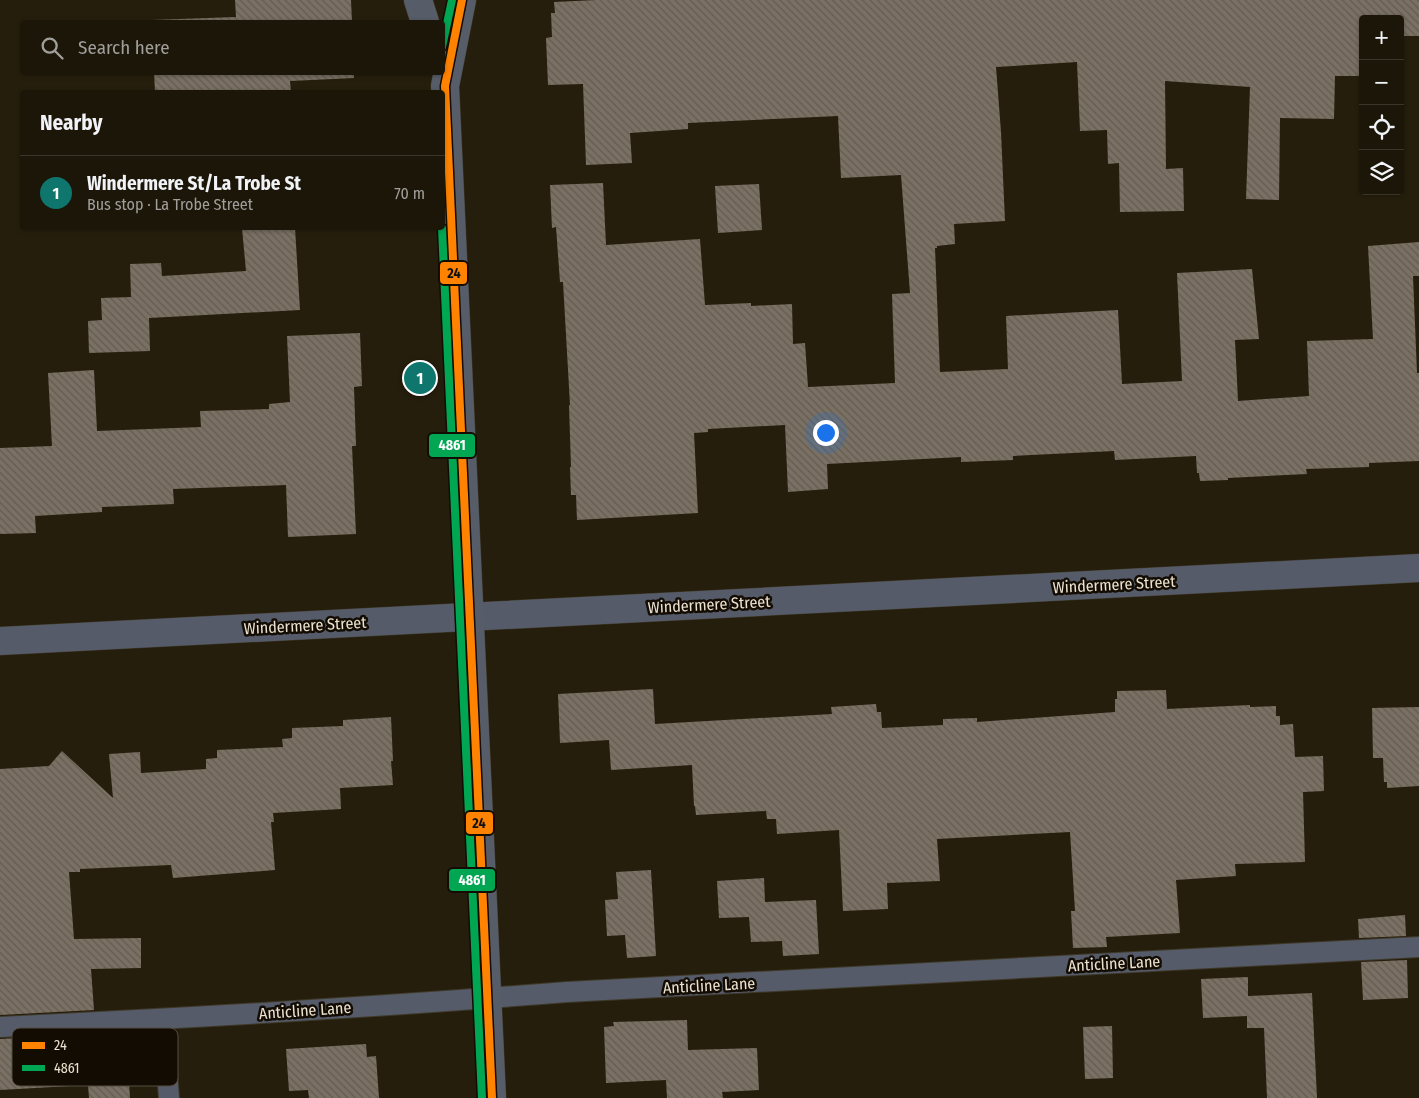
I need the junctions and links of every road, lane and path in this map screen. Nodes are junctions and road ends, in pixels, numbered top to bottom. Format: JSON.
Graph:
{"nodes":[{"id":1,"x":418,"y":0,"type":"edge"},
{"id":2,"x":462,"y":0,"type":"edge"},
{"id":3,"x":424,"y":20,"type":"edge"},
{"id":4,"x":445,"y":71,"type":"edge"},
{"id":5,"x":445,"y":119,"type":"edge"},
{"id":6,"x":1419,"y":568,"type":"edge"},
{"id":7,"x":470,"y":618,"type":"junction"},
{"id":8,"x":0,"y":641,"type":"edge"},
{"id":9,"x":1419,"y":947,"type":"edge"},
{"id":10,"x":487,"y":999,"type":"junction"},
{"id":11,"x":164,"y":1020,"type":"junction"},
{"id":12,"x":0,"y":1027,"type":"edge"},
{"id":13,"x":164,"y":1028,"type":"edge"},
{"id":14,"x":492,"y":1098,"type":"edge"}],
"edges":[{"from":1,"to":3,"type":"main road"},
{"from":2,"to":4,"type":"main road"},
{"from":5,"to":7,"type":"main road"},
{"from":6,"to":7,"type":"street","name":"Windermere Street"},
{"from":7,"to":8,"type":"street","name":"Windermere Street"},
{"from":7,"to":10,"type":"main road"},
{"from":9,"to":10,"type":"lane","name":"Anticline Lane"},
{"from":10,"to":11,"type":"lane","name":"Anticline Lane"},
{"from":10,"to":14,"type":"main road"},
{"from":11,"to":12,"type":"lane","name":"Anticline Lane"},
{"from":11,"to":13,"type":"lane"}]}
